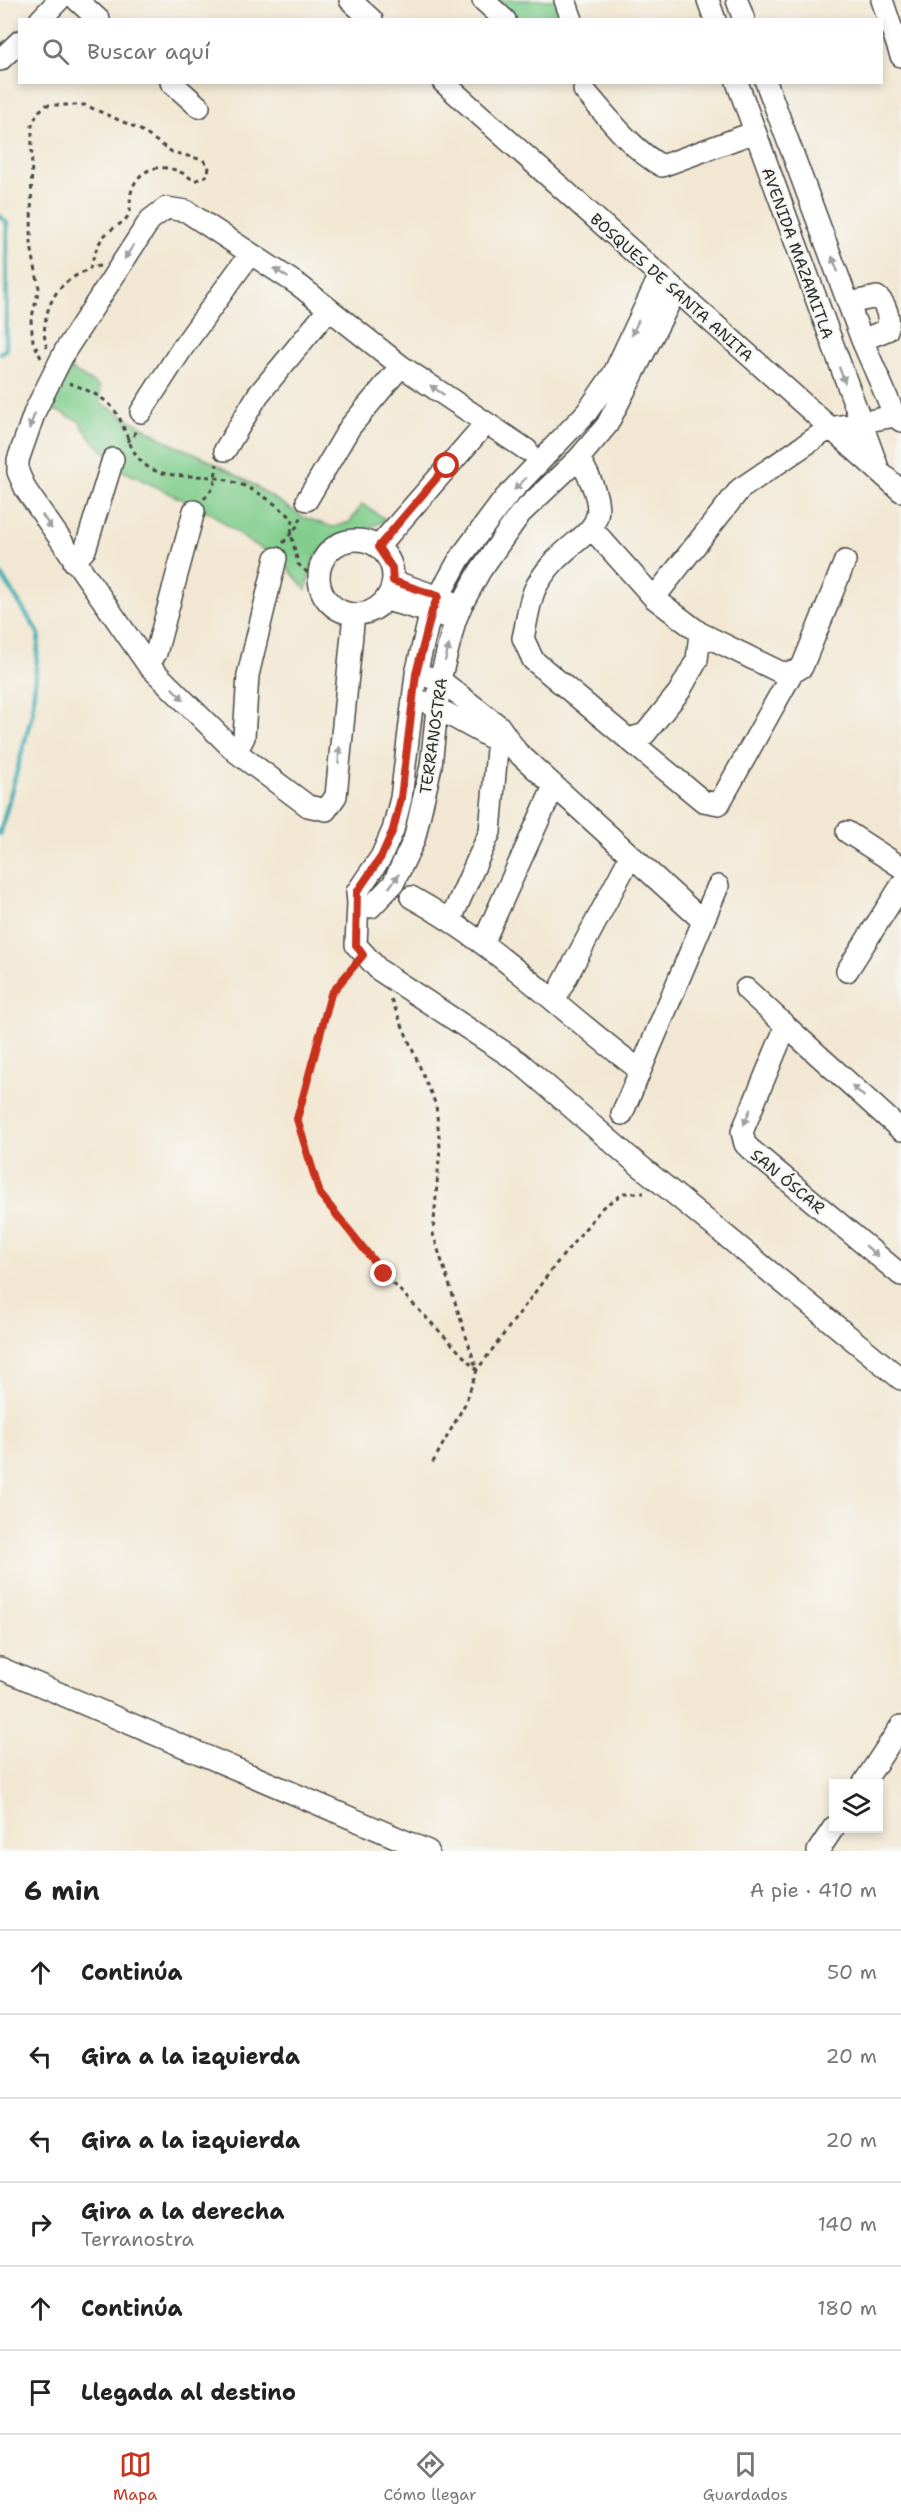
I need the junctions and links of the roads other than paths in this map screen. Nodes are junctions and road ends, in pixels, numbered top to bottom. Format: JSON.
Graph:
{"nodes":[{"id":1,"x":59,"y":0,"type":"edge"},
{"id":2,"x":77,"y":0,"type":"edge"},
{"id":3,"x":350,"y":0,"type":"edge"},
{"id":4,"x":483,"y":0,"type":"edge"},
{"id":5,"x":565,"y":0,"type":"edge"},
{"id":6,"x":708,"y":0,"type":"edge"},
{"id":7,"x":737,"y":0,"type":"edge"},
{"id":8,"x":882,"y":0,"type":"edge"},
{"id":9,"x":42,"y":18,"type":"edge"},
{"id":10,"x":97,"y":18,"type":"edge"},
{"id":11,"x":370,"y":18,"type":"edge"},
{"id":12,"x":503,"y":18,"type":"edge"},
{"id":13,"x":571,"y":18,"type":"edge"},
{"id":14,"x":714,"y":18,"type":"edge"},
{"id":15,"x":743,"y":18,"type":"edge"},
{"id":16,"x":18,"y":43,"type":"edge"},
{"id":17,"x":901,"y":56,"type":"edge"},
{"id":18,"x":0,"y":60,"type":"edge"},
{"id":19,"x":173,"y":84,"type":"edge"},
{"id":20,"x":445,"y":84,"type":"edge"},
{"id":21,"x":738,"y":84,"type":"edge"},
{"id":22,"x":767,"y":84,"type":"edge"},
{"id":23,"x":581,"y":85,"type":"edge"},
{"id":24,"x":199,"y":107,"type":"dead end"},
{"id":25,"x":755,"y":132,"type":"junction"},
{"id":26,"x":250,"y":254,"type":"junction"},
{"id":27,"x":660,"y":275,"type":"junction"},
{"id":28,"x":676,"y":290,"type":"junction"},
{"id":29,"x":849,"y":303,"type":"junction"},
{"id":30,"x":329,"y":309,"type":"junction"},
{"id":31,"x":862,"y":340,"type":"junction"},
{"id":32,"x":401,"y":366,"type":"junction"},
{"id":33,"x":141,"y":412,"type":"road end"},
{"id":34,"x":898,"y":418,"type":"edge"},
{"id":35,"x":486,"y":423,"type":"junction"},
{"id":36,"x":859,"y":423,"type":"junction"},
{"id":37,"x":830,"y":428,"type":"junction"},
{"id":38,"x":225,"y":450,"type":"road end"},
{"id":39,"x":527,"y":450,"type":"dead end"},
{"id":40,"x":579,"y":458,"type":"junction"},
{"id":41,"x":113,"y":459,"type":"road end"},
{"id":42,"x":879,"y":471,"type":"junction"},
{"id":43,"x":901,"y":491,"type":"edge"},
{"id":44,"x":307,"y":500,"type":"road end"},
{"id":45,"x":194,"y":511,"type":"road end"},
{"id":46,"x":593,"y":530,"type":"junction"},
{"id":47,"x":378,"y":547,"type":"junction"},
{"id":48,"x":276,"y":558,"type":"road end"},
{"id":49,"x":74,"y":561,"type":"junction"},
{"id":50,"x":845,"y":561,"type":"dead end"},
{"id":51,"x":389,"y":591,"type":"junction"},
{"id":52,"x":654,"y":598,"type":"junction"},
{"id":53,"x":435,"y":604,"type":"junction"},
{"id":54,"x":354,"y":614,"type":"junction"},
{"id":55,"x":458,"y":614,"type":"junction"},
{"id":56,"x":700,"y":633,"type":"junction"},
{"id":57,"x":148,"y":665,"type":"junction"},
{"id":58,"x":792,"y":673,"type":"junction"},
{"id":59,"x":416,"y":674,"type":"junction"},
{"id":60,"x":440,"y":680,"type":"junction"},
{"id":61,"x":412,"y":698,"type":"junction"},
{"id":62,"x":436,"y":706,"type":"junction"},
{"id":63,"x":498,"y":734,"type":"junction"},
{"id":64,"x":628,"y":739,"type":"junction"},
{"id":65,"x":236,"y":752,"type":"junction"},
{"id":66,"x":554,"y":786,"type":"junction"},
{"id":67,"x":847,"y":832,"type":"dead end"},
{"id":68,"x":631,"y":855,"type":"junction"},
{"id":69,"x":901,"y":867,"type":"edge"},
{"id":70,"x":718,"y":886,"type":"dead end"},
{"id":71,"x":901,"y":886,"type":"edge"},
{"id":72,"x":411,"y":897,"type":"dead end"},
{"id":73,"x":358,"y":903,"type":"junction"},
{"id":74,"x":451,"y":919,"type":"junction"},
{"id":75,"x":703,"y":921,"type":"junction"},
{"id":76,"x":483,"y":943,"type":"junction"},
{"id":77,"x":847,"y":971,"type":"dead end"},
{"id":78,"x":746,"y":989,"type":"dead end"},
{"id":79,"x":555,"y":999,"type":"junction"},
{"id":80,"x":786,"y":1026,"type":"junction"},
{"id":81,"x":640,"y":1070,"type":"junction"},
{"id":82,"x":622,"y":1114,"type":"dead end"},
{"id":83,"x":901,"y":1130,"type":"edge"},
{"id":84,"x":901,"y":1275,"type":"edge"},
{"id":85,"x":901,"y":1379,"type":"edge"},
{"id":86,"x":0,"y":1668,"type":"edge"},
{"id":87,"x":901,"y":1725,"type":"edge"},
{"id":88,"x":865,"y":1779,"type":"edge"},
{"id":89,"x":830,"y":1833,"type":"edge"},
{"id":90,"x":428,"y":1851,"type":"edge"},
{"id":91,"x":818,"y":1851,"type":"edge"}],
"edges":[{"from":1,"to":9,"type":"street"},
{"from":2,"to":10,"type":"street"},
{"from":3,"to":11,"type":"street"},
{"from":4,"to":12,"type":"street"},
{"from":5,"to":13,"type":"street"},
{"from":6,"to":14,"type":"street"},
{"from":7,"to":15,"type":"street"},
{"from":8,"to":17,"type":"street"},
{"from":16,"to":18,"type":"street"},
{"from":19,"to":24,"type":"street"},
{"from":20,"to":27,"type":"street","name":"BOSQUES DE SANTA ANITA"},
{"from":21,"to":25,"type":"street","name":"AVENIDA MAZAMITLA"},
{"from":29,"to":22,"type":"street","name":"AVENIDA MAZAMITLA","one_way":true},
{"from":23,"to":25,"type":"street"},
{"from":25,"to":36,"type":"street","name":"AVENIDA MAZAMITLA","one_way":true},
{"from":30,"to":26,"type":"street","one_way":true},
{"from":26,"to":33,"type":"street"},
{"from":26,"to":49,"type":"street","one_way":true},
{"from":27,"to":28,"type":"street","name":"BOSQUES DE SANTA ANITA"},
{"from":27,"to":53,"type":"street","name":"TERRANOSTRA","one_way":true},
{"from":28,"to":37,"type":"street","name":"BOSQUES DE SANTA ANITA"},
{"from":28,"to":40,"type":"street","name":"TERRANOSTRA"},
{"from":29,"to":31,"type":"street","name":"AVENIDA MAZAMITLA"},
{"from":29,"to":31,"type":"street"},
{"from":30,"to":32,"type":"street"},
{"from":30,"to":38,"type":"street"},
{"from":31,"to":34,"type":"street","name":"AVENIDA MAZAMITLA"},
{"from":35,"to":32,"type":"street","one_way":true},
{"from":32,"to":44,"type":"street"},
{"from":34,"to":36,"type":"street"},
{"from":35,"to":39,"type":"street"},
{"from":35,"to":47,"type":"street"},
{"from":36,"to":37,"type":"street"},
{"from":36,"to":42,"type":"street","name":"AVENIDA MAZAMITLA"},
{"from":37,"to":42,"type":"street","name":"BOSQUES DE SANTA ANITA"},
{"from":37,"to":52,"type":"street"},
{"from":40,"to":46,"type":"street"},
{"from":40,"to":55,"type":"street","name":"TERRANOSTRA"},
{"from":41,"to":49,"type":"street"},
{"from":42,"to":43,"type":"street","name":"BOSQUES DE SANTA ANITA"},
{"from":45,"to":57,"type":"street"},
{"from":46,"to":52,"type":"street"},
{"from":46,"to":64,"type":"street"},
{"from":47,"to":51,"type":"street"},
{"from":47,"to":54,"type":"street"},
{"from":48,"to":65,"type":"street"},
{"from":49,"to":57,"type":"street"},
{"from":50,"to":58,"type":"street"},
{"from":51,"to":53,"type":"street"},
{"from":51,"to":54,"type":"street"},
{"from":52,"to":56,"type":"street"},
{"from":53,"to":55,"type":"street"},
{"from":53,"to":59,"type":"street","name":"TERRANOSTRA"},
{"from":65,"to":54,"type":"street","one_way":true},
{"from":60,"to":55,"type":"street","name":"TERRANOSTRA","one_way":true},
{"from":56,"to":58,"type":"street"},
{"from":56,"to":64,"type":"street"},
{"from":57,"to":65,"type":"street","one_way":true},
{"from":58,"to":64,"type":"street"},
{"from":59,"to":60,"type":"street"},
{"from":59,"to":61,"type":"street","name":"TERRANOSTRA"},
{"from":60,"to":62,"type":"street","name":"TERRANOSTRA"},
{"from":60,"to":63,"type":"street"},
{"from":61,"to":62,"type":"street"},
{"from":61,"to":73,"type":"street","name":"TERRANOSTRA"},
{"from":62,"to":63,"type":"street"},
{"from":73,"to":62,"type":"street","name":"TERRANOSTRA","one_way":true},
{"from":63,"to":66,"type":"street"},
{"from":63,"to":74,"type":"street"},
{"from":66,"to":68,"type":"street"},
{"from":66,"to":76,"type":"street"},
{"from":67,"to":69,"type":"street"},
{"from":68,"to":75,"type":"street"},
{"from":68,"to":79,"type":"street"},
{"from":70,"to":75,"type":"street"},
{"from":71,"to":77,"type":"street"},
{"from":72,"to":74,"type":"street"},
{"from":73,"to":85,"type":"street"},
{"from":74,"to":76,"type":"street"},
{"from":75,"to":81,"type":"street"},
{"from":76,"to":79,"type":"street"},
{"from":78,"to":80,"type":"street"},
{"from":79,"to":81,"type":"street"},
{"from":83,"to":80,"type":"street","one_way":true},
{"from":80,"to":84,"type":"street","name":"SAN ÓSCAR","one_way":true},
{"from":81,"to":82,"type":"street"},
{"from":86,"to":90,"type":"street"},
{"from":87,"to":88,"type":"street"},
{"from":89,"to":91,"type":"street"}]}
